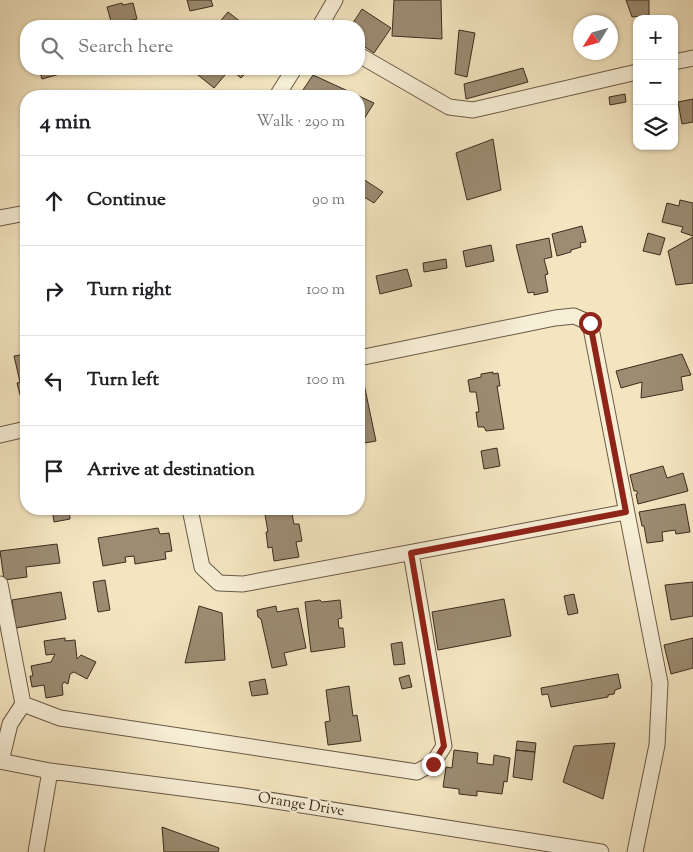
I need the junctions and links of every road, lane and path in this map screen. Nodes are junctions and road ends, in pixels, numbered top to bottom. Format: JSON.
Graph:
{"nodes":[{"id":1,"x":335,"y":0,"type":"edge"},
{"id":2,"x":323,"y":20,"type":"edge"},
{"id":3,"x":365,"y":58,"type":"edge"},
{"id":4,"x":693,"y":58,"type":"edge"},
{"id":5,"x":678,"y":61,"type":"edge"},
{"id":6,"x":633,"y":73,"type":"edge"},
{"id":7,"x":290,"y":75,"type":"edge"},
{"id":8,"x":281,"y":90,"type":"edge"},
{"id":9,"x":20,"y":214,"type":"edge"},
{"id":10,"x":0,"y":218,"type":"edge"},
{"id":11,"x":365,"y":357,"type":"edge"},
{"id":12,"x":20,"y":430,"type":"edge"},
{"id":13,"x":0,"y":435,"type":"edge"},
{"id":14,"x":626,"y":512,"type":"junction"},
{"id":15,"x":191,"y":515,"type":"edge"},
{"id":16,"x":411,"y":553,"type":"junction"},
{"id":17,"x":0,"y":584,"type":"edge"},
{"id":18,"x":23,"y":704,"type":"junction"},
{"id":19,"x":1,"y":761,"type":"edge"},
{"id":20,"x":50,"y":771,"type":"junction"},
{"id":21,"x":36,"y":852,"type":"edge"},
{"id":22,"x":601,"y":852,"type":"edge"},
{"id":23,"x":635,"y":852,"type":"edge"}],
"edges":[{"from":1,"to":2,"type":"street"},
{"from":3,"to":6,"type":"street"},
{"from":4,"to":5,"type":"street"},
{"from":7,"to":8,"type":"street"},
{"from":9,"to":10,"type":"street"},
{"from":11,"to":14,"type":"street"},
{"from":12,"to":13,"type":"street"},
{"from":14,"to":16,"type":"street"},
{"from":14,"to":23,"type":"street"},
{"from":15,"to":16,"type":"street"},
{"from":16,"to":18,"type":"street"},
{"from":17,"to":18,"type":"street"},
{"from":18,"to":19,"type":"street"},
{"from":19,"to":20,"type":"street","name":"Orange Drive"},
{"from":20,"to":21,"type":"street"},
{"from":20,"to":22,"type":"street","name":"Orange Drive"}]}
